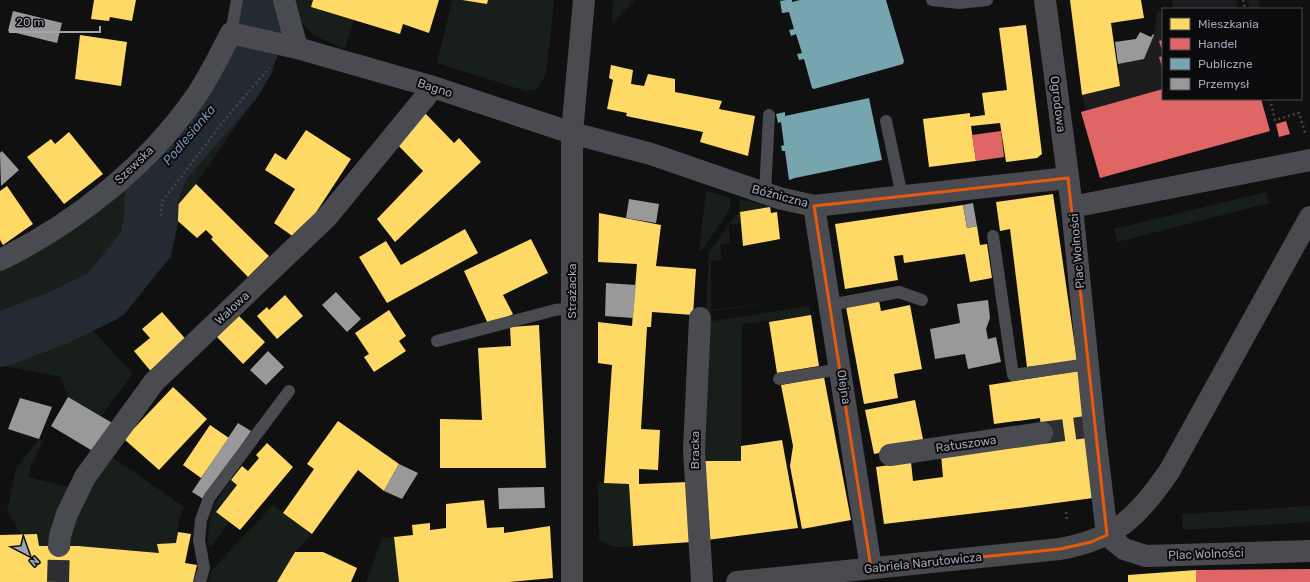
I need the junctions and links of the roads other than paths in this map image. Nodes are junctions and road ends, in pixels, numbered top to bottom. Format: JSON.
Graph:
{"nodes":[{"id":1,"x":236,"y":0,"type":"edge"},
{"id":2,"x":284,"y":0,"type":"edge"},
{"id":3,"x":584,"y":0,"type":"edge"},
{"id":4,"x":932,"y":0,"type":"edge"},
{"id":5,"x":987,"y":0,"type":"edge"},
{"id":6,"x":1045,"y":0,"type":"edge"},
{"id":7,"x":237,"y":34,"type":"junction"},
{"id":8,"x":297,"y":48,"type":"junction"},
{"id":9,"x":430,"y":86,"type":"junction"},
{"id":10,"x":769,"y":115,"type":"dead end"},
{"id":11,"x":886,"y":121,"type":"dead end"},
{"id":12,"x":572,"y":134,"type":"junction"},
{"id":13,"x":1310,"y":160,"type":"edge"},
{"id":14,"x":1068,"y":178,"type":"junction"},
{"id":15,"x":765,"y":194,"type":"junction"},
{"id":16,"x":902,"y":196,"type":"junction"},
{"id":17,"x":814,"y":206,"type":"junction"},
{"id":18,"x":1072,"y":207,"type":"junction"},
{"id":19,"x":1310,"y":217,"type":"edge"},
{"id":20,"x":993,"y":236,"type":"dead end"},
{"id":21,"x":0,"y":260,"type":"edge"},
{"id":22,"x":922,"y":300,"type":"dead end"},
{"id":23,"x":830,"y":305,"type":"junction"},
{"id":24,"x":572,"y":308,"type":"junction"},
{"id":25,"x":700,"y":318,"type":"dead end"},
{"id":26,"x":437,"y":341,"type":"dead end"},
{"id":27,"x":1088,"y":364,"type":"junction"},
{"id":28,"x":841,"y":369,"type":"junction"},
{"id":29,"x":779,"y":380,"type":"dead end"},
{"id":30,"x":289,"y":391,"type":"dead end"},
{"id":31,"x":1042,"y":433,"type":"tunnel mouth"},
{"id":32,"x":890,"y":455,"type":"dead end"},
{"id":33,"x":1107,"y":535,"type":"junction"},
{"id":34,"x":59,"y":546,"type":"tunnel mouth"},
{"id":35,"x":1310,"y":551,"type":"edge"},
{"id":36,"x":871,"y":568,"type":"junction"},
{"id":37,"x":200,"y":582,"type":"edge"},
{"id":38,"x":572,"y":582,"type":"edge"},
{"id":39,"x":702,"y":582,"type":"edge"},
{"id":40,"x":737,"y":582,"type":"edge"}],
"edges":[{"from":1,"to":7,"type":"lane","name":"Szewska"},
{"from":2,"to":8,"type":"street"},
{"from":3,"to":12,"type":"street","name":"Strażacka"},
{"from":4,"to":5,"type":"lane"},
{"from":6,"to":14,"type":"street","name":"Ogrodowa"},
{"from":7,"to":8,"type":"street"},
{"from":7,"to":21,"type":"street","name":"Szewska"},
{"from":8,"to":9,"type":"street","name":"Bagno"},
{"from":9,"to":12,"type":"street","name":"Bagno"},
{"from":9,"to":34,"type":"street","name":"Wałowa"},
{"from":10,"to":15,"type":"lane"},
{"from":11,"to":16,"type":"lane"},
{"from":12,"to":15,"type":"street","name":"Bóźniczna"},
{"from":12,"to":24,"type":"street","name":"Strażacka"},
{"from":13,"to":18,"type":"street","name":"Plac Wolności"},
{"from":14,"to":16,"type":"street","name":"Bóźniczna"},
{"from":14,"to":18,"type":"street","name":"Ogrodowa"},
{"from":15,"to":17,"type":"street","name":"Bóźniczna"},
{"from":16,"to":17,"type":"street","name":"Bóźniczna"},
{"from":17,"to":23,"type":"street","name":"Olejna"},
{"from":18,"to":27,"type":"street","name":"Plac Wolności"},
{"from":19,"to":33,"type":"street"},
{"from":20,"to":27,"type":"lane"},
{"from":22,"to":23,"type":"lane"},
{"from":23,"to":28,"type":"street","name":"Olejna"},
{"from":24,"to":26,"type":"lane"},
{"from":24,"to":38,"type":"street","name":"Strażacka"},
{"from":25,"to":39,"type":"street","name":"Bracka"},
{"from":27,"to":33,"type":"street","name":"Plac Wolności"},
{"from":28,"to":29,"type":"lane"},
{"from":28,"to":36,"type":"street","name":"Olejna"},
{"from":30,"to":37,"type":"lane"},
{"from":31,"to":32,"type":"street","name":"Ratuszowa"},
{"from":33,"to":35,"type":"street","name":"Plac Wolności"},
{"from":33,"to":36,"type":"street","name":"Gabriela Narutowicza"},
{"from":36,"to":40,"type":"street","name":"Gabriela Narutowicza"}]}
